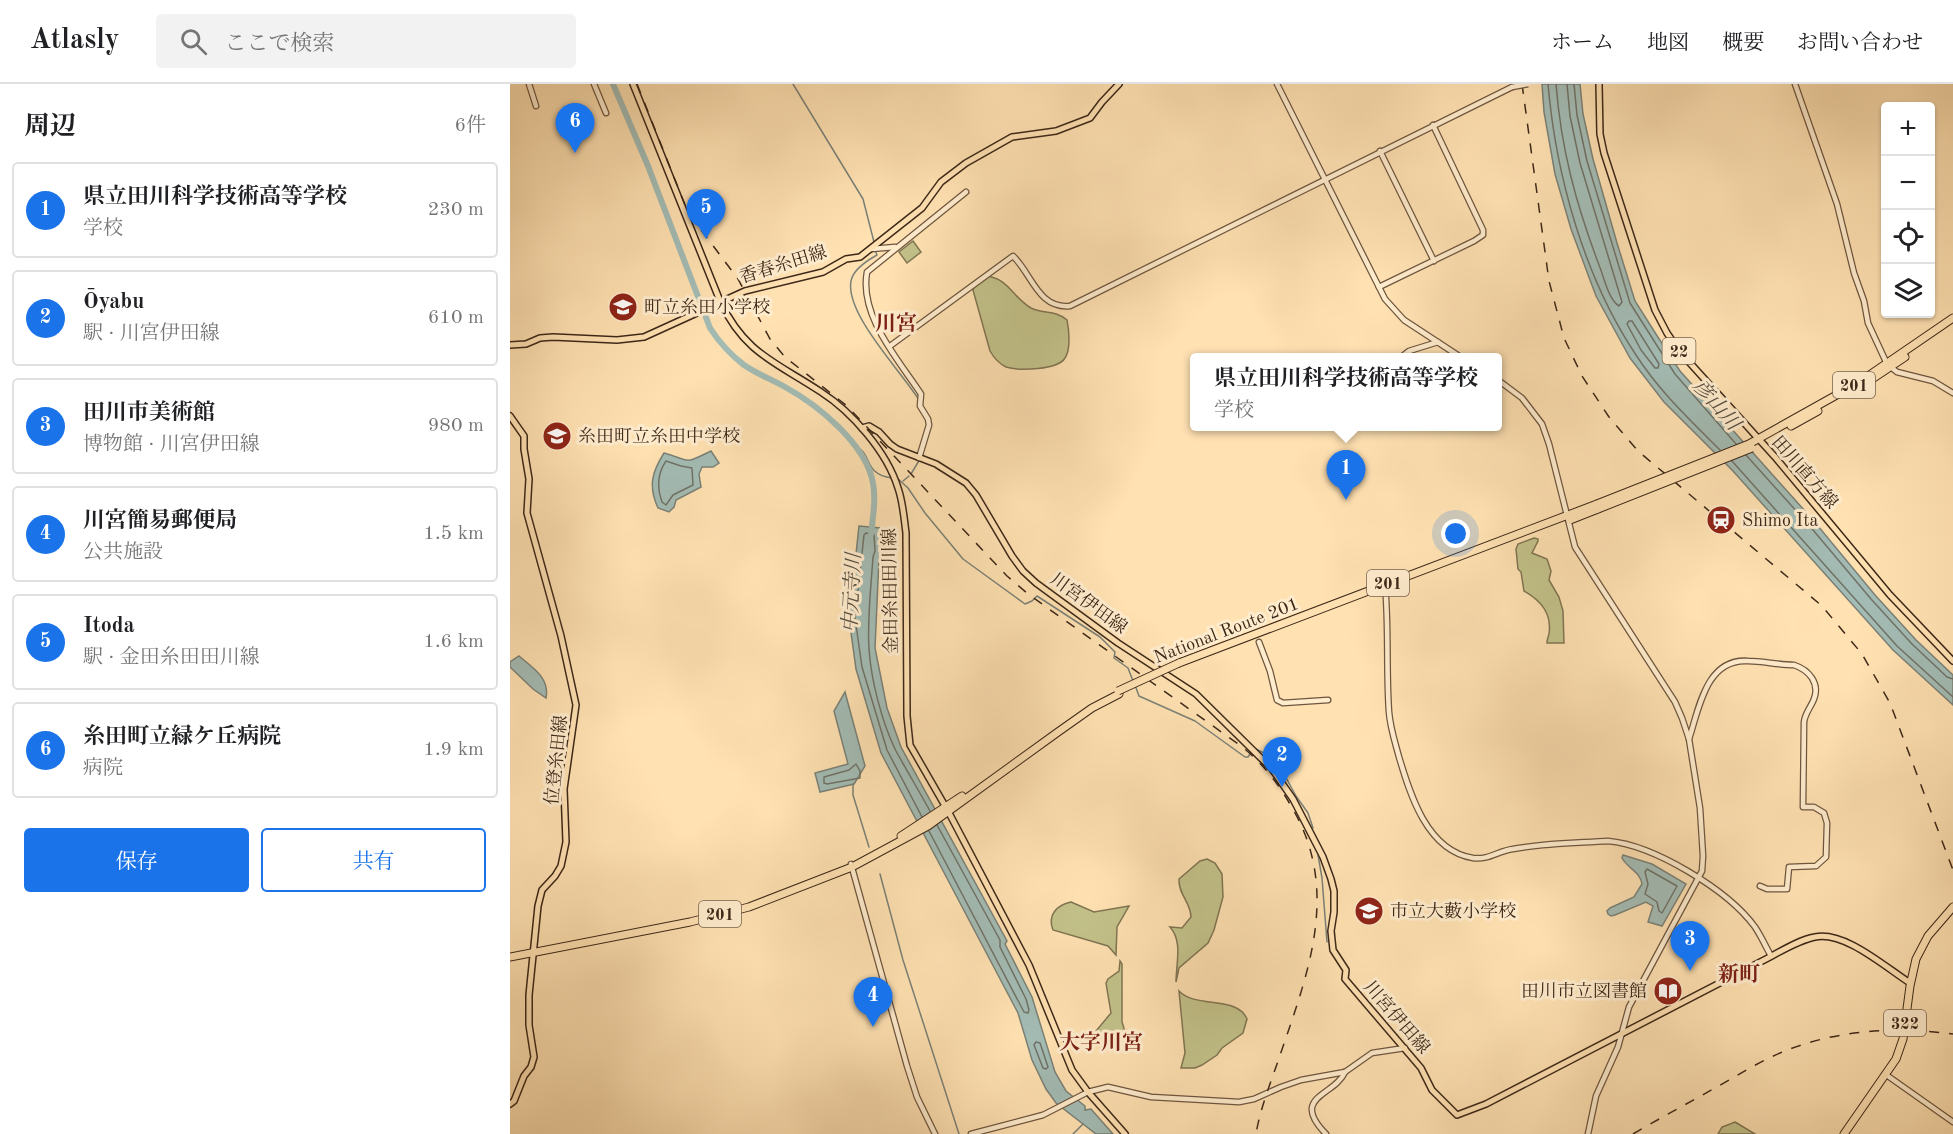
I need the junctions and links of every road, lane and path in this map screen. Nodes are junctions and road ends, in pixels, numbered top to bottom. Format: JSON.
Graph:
{"nodes":[{"id":1,"x":529,"y":84,"type":"edge"},
{"id":2,"x":594,"y":84,"type":"edge"},
{"id":3,"x":633,"y":84,"type":"edge"},
{"id":4,"x":1119,"y":84,"type":"edge"},
{"id":5,"x":1276,"y":84,"type":"edge"},
{"id":6,"x":1528,"y":84,"type":"edge"},
{"id":7,"x":1599,"y":84,"type":"edge"},
{"id":8,"x":1796,"y":84,"type":"edge"},
{"id":9,"x":536,"y":106,"type":"dead end"},
{"id":10,"x":606,"y":113,"type":"dead end"},
{"id":11,"x":1433,"y":125,"type":"junction"},
{"id":12,"x":1380,"y":151,"type":"junction"},
{"id":13,"x":1326,"y":179,"type":"junction"},
{"id":14,"x":966,"y":192,"type":"dead end"},
{"id":15,"x":898,"y":246,"type":"junction"},
{"id":16,"x":871,"y":249,"type":"junction"},
{"id":17,"x":1434,"y":261,"type":"junction"},
{"id":18,"x":1379,"y":287,"type":"junction"},
{"id":19,"x":718,"y":302,"type":"junction"},
{"id":20,"x":1953,"y":318,"type":"edge"},
{"id":21,"x":1953,"y":322,"type":"edge"},
{"id":22,"x":1438,"y":342,"type":"junction"},
{"id":23,"x":510,"y":345,"type":"edge"},
{"id":24,"x":890,"y":346,"type":"junction"},
{"id":25,"x":1406,"y":353,"type":"edge"},
{"id":26,"x":1456,"y":353,"type":"edge"},
{"id":27,"x":1888,"y":366,"type":"junction"},
{"id":28,"x":1502,"y":384,"type":"edge"},
{"id":29,"x":1953,"y":393,"type":"edge"},
{"id":30,"x":510,"y":416,"type":"edge"},
{"id":31,"x":861,"y":429,"type":"junction"},
{"id":32,"x":1759,"y":441,"type":"junction"},
{"id":33,"x":919,"y":458,"type":"junction"},
{"id":34,"x":1567,"y":518,"type":"junction"},
{"id":35,"x":1385,"y":587,"type":"junction"},
{"id":36,"x":1259,"y":642,"type":"dead end"},
{"id":37,"x":1953,"y":661,"type":"edge"},
{"id":38,"x":1328,"y":700,"type":"dead end"},
{"id":39,"x":1689,"y":739,"type":"junction"},
{"id":40,"x":944,"y":811,"type":"junction"},
{"id":41,"x":852,"y":866,"type":"junction"},
{"id":42,"x":1699,"y":879,"type":"junction"},
{"id":43,"x":1760,"y":886,"type":"dead end"},
{"id":44,"x":1953,"y":907,"type":"edge"},
{"id":45,"x":534,"y":950,"type":"junction"},
{"id":46,"x":510,"y":955,"type":"edge"},
{"id":47,"x":1771,"y":956,"type":"junction"},
{"id":48,"x":1910,"y":982,"type":"junction"},
{"id":49,"x":1624,"y":1032,"type":"junction"},
{"id":50,"x":1405,"y":1048,"type":"junction"},
{"id":51,"x":1345,"y":1072,"type":"junction"},
{"id":52,"x":1885,"y":1074,"type":"junction"},
{"id":53,"x":1087,"y":1093,"type":"junction"},
{"id":54,"x":510,"y":1104,"type":"edge"},
{"id":55,"x":1953,"y":1122,"type":"edge"},
{"id":56,"x":935,"y":1134,"type":"edge"},
{"id":57,"x":971,"y":1134,"type":"edge"},
{"id":58,"x":1125,"y":1134,"type":"edge"},
{"id":59,"x":1326,"y":1134,"type":"edge"},
{"id":60,"x":1588,"y":1134,"type":"edge"},
{"id":61,"x":1844,"y":1134,"type":"edge"}],
"edges":[{"from":1,"to":9,"type":"street"},
{"from":2,"to":10,"type":"street"},
{"from":3,"to":19,"type":"main road","name":"金田糸田田川線"},
{"from":4,"to":16,"type":"main road","name":"香春糸田線"},
{"from":5,"to":13,"type":"street"},
{"from":6,"to":11,"type":"street","bridge":true},
{"from":7,"to":32,"type":"main road","name":"田川直方線","number":"22"},
{"from":8,"to":27,"type":"street"},
{"from":11,"to":12,"type":"street"},
{"from":11,"to":17,"type":"street"},
{"from":12,"to":13,"type":"street"},
{"from":12,"to":17,"type":"street"},
{"from":13,"to":18,"type":"street"},
{"from":13,"to":24,"type":"street"},
{"from":14,"to":15,"type":"street"},
{"from":15,"to":16,"type":"street"},
{"from":15,"to":24,"type":"street"},
{"from":16,"to":19,"type":"main road","name":"香春糸田線"},
{"from":17,"to":18,"type":"street"},
{"from":18,"to":22,"type":"street"},
{"from":19,"to":23,"type":"main road","name":"香春糸田線"},
{"from":19,"to":31,"type":"main road","name":"金田糸田田川線"},
{"from":20,"to":27,"type":"highway","name":"National Route 201","number":"201"},
{"from":21,"to":27,"type":"highway","name":"National Route 201","number":"201"},
{"from":22,"to":25,"type":"street"},
{"from":22,"to":26,"type":"street"},
{"from":24,"to":33,"type":"street"},
{"from":27,"to":29,"type":"street"},
{"from":27,"to":32,"type":"highway","name":"National Route 201","number":"201"},
{"from":28,"to":34,"type":"street"},
{"from":30,"to":45,"type":"main road","name":"位登糸田線"},
{"from":31,"to":33,"type":"main road","name":"川宮伊田線"},
{"from":31,"to":40,"type":"main road","name":"金田糸田田川線"},
{"from":32,"to":34,"type":"highway","name":"National Route 201","number":"201","bridge":true},
{"from":32,"to":37,"type":"main road","name":"田川直方線","number":"22"},
{"from":33,"to":50,"type":"main road","name":"川宮伊田線"},
{"from":34,"to":35,"type":"highway","name":"National Route 201","number":"201"},
{"from":34,"to":39,"type":"street"},
{"from":35,"to":40,"type":"highway","name":"National Route 201","number":"201","bridge":true},
{"from":35,"to":42,"type":"street"},
{"from":36,"to":38,"type":"street"},
{"from":39,"to":42,"type":"street"},
{"from":39,"to":43,"type":"street"},
{"from":40,"to":41,"type":"highway","name":"National Route 201","number":"201"},
{"from":40,"to":53,"type":"main road","name":"金田糸田田川線"},
{"from":41,"to":45,"type":"highway","name":"National Route 201","number":"201"},
{"from":41,"to":56,"type":"street"},
{"from":42,"to":47,"type":"street"},
{"from":42,"to":49,"type":"street"},
{"from":44,"to":48,"type":"highway","number":"322"},
{"from":45,"to":46,"type":"highway","name":"National Route 201","number":"201"},
{"from":45,"to":54,"type":"main road","name":"位登糸田線"},
{"from":47,"to":48,"type":"main road","name":"川宮伊田線"},
{"from":47,"to":49,"type":"main road","name":"川宮伊田線"},
{"from":48,"to":52,"type":"highway","number":"322"},
{"from":49,"to":50,"type":"main road","name":"川宮伊田線"},
{"from":49,"to":60,"type":"street"},
{"from":50,"to":51,"type":"street"},
{"from":51,"to":53,"type":"street"},
{"from":51,"to":59,"type":"street"},
{"from":52,"to":55,"type":"street"},
{"from":52,"to":61,"type":"highway","number":"322"},
{"from":53,"to":57,"type":"street"},
{"from":53,"to":58,"type":"main road","name":"金田糸田田川線"}]}
